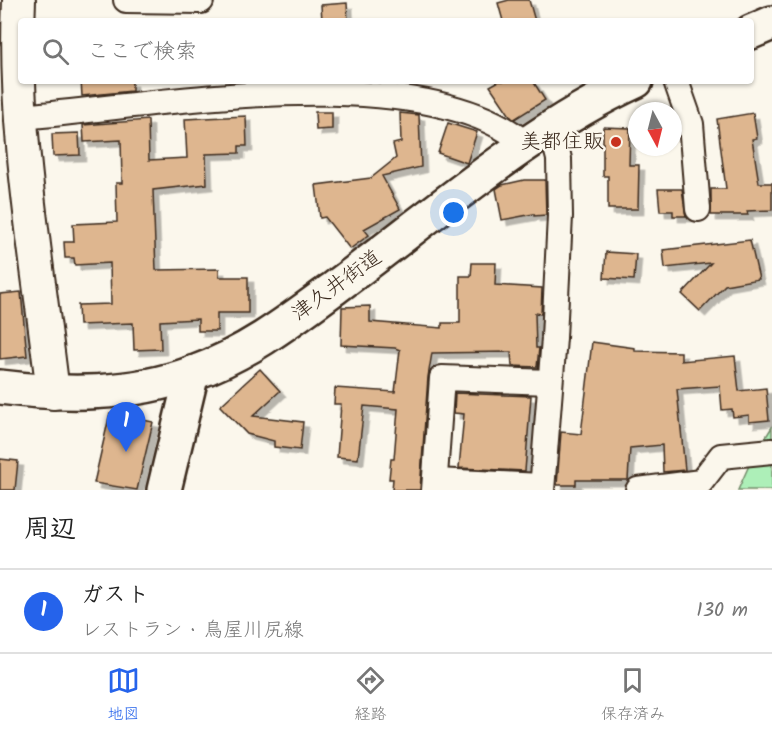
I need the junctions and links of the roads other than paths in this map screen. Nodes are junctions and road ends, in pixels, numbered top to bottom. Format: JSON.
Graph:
{"nodes":[{"id":1,"x":19,"y":0,"type":"edge"},
{"id":2,"x":126,"y":0,"type":"edge"},
{"id":3,"x":201,"y":1,"type":"edge"},
{"id":4,"x":19,"y":18,"type":"edge"},
{"id":5,"x":772,"y":23,"type":"edge"},
{"id":6,"x":754,"y":31,"type":"edge"},
{"id":7,"x":21,"y":84,"type":"edge"},
{"id":8,"x":630,"y":84,"type":"edge"},
{"id":9,"x":677,"y":84,"type":"edge"},
{"id":10,"x":22,"y":117,"type":"junction"},
{"id":11,"x":539,"y":136,"type":"junction"},
{"id":12,"x":698,"y":209,"type":"dead end"},
{"id":13,"x":192,"y":373,"type":"junction"},
{"id":14,"x":550,"y":382,"type":"junction"},
{"id":15,"x":0,"y":387,"type":"edge"},
{"id":16,"x":53,"y":393,"type":"junction"},
{"id":17,"x":772,"y":451,"type":"edge"},
{"id":18,"x":434,"y":485,"type":"edge"},
{"id":19,"x":542,"y":488,"type":"edge"},
{"id":20,"x":164,"y":490,"type":"edge"},
{"id":21,"x":638,"y":490,"type":"edge"}],
"edges":[{"from":1,"to":4,"type":"street"},
{"from":2,"to":3,"type":"street"},
{"from":5,"to":6,"type":"main road"},
{"from":7,"to":10,"type":"street"},
{"from":8,"to":11,"type":"main road","name":"津久井街道"},
{"from":9,"to":12,"type":"street"},
{"from":10,"to":11,"type":"street"},
{"from":10,"to":16,"type":"street"},
{"from":11,"to":13,"type":"main road","name":"津久井街道"},
{"from":11,"to":14,"type":"street"},
{"from":13,"to":16,"type":"main road","name":"津久井街道"},
{"from":13,"to":20,"type":"main road"},
{"from":14,"to":18,"type":"street"},
{"from":14,"to":19,"type":"street"},
{"from":15,"to":16,"type":"main road","name":"津久井街道"},
{"from":17,"to":21,"type":"street"},
{"from":18,"to":19,"type":"street"}]}
